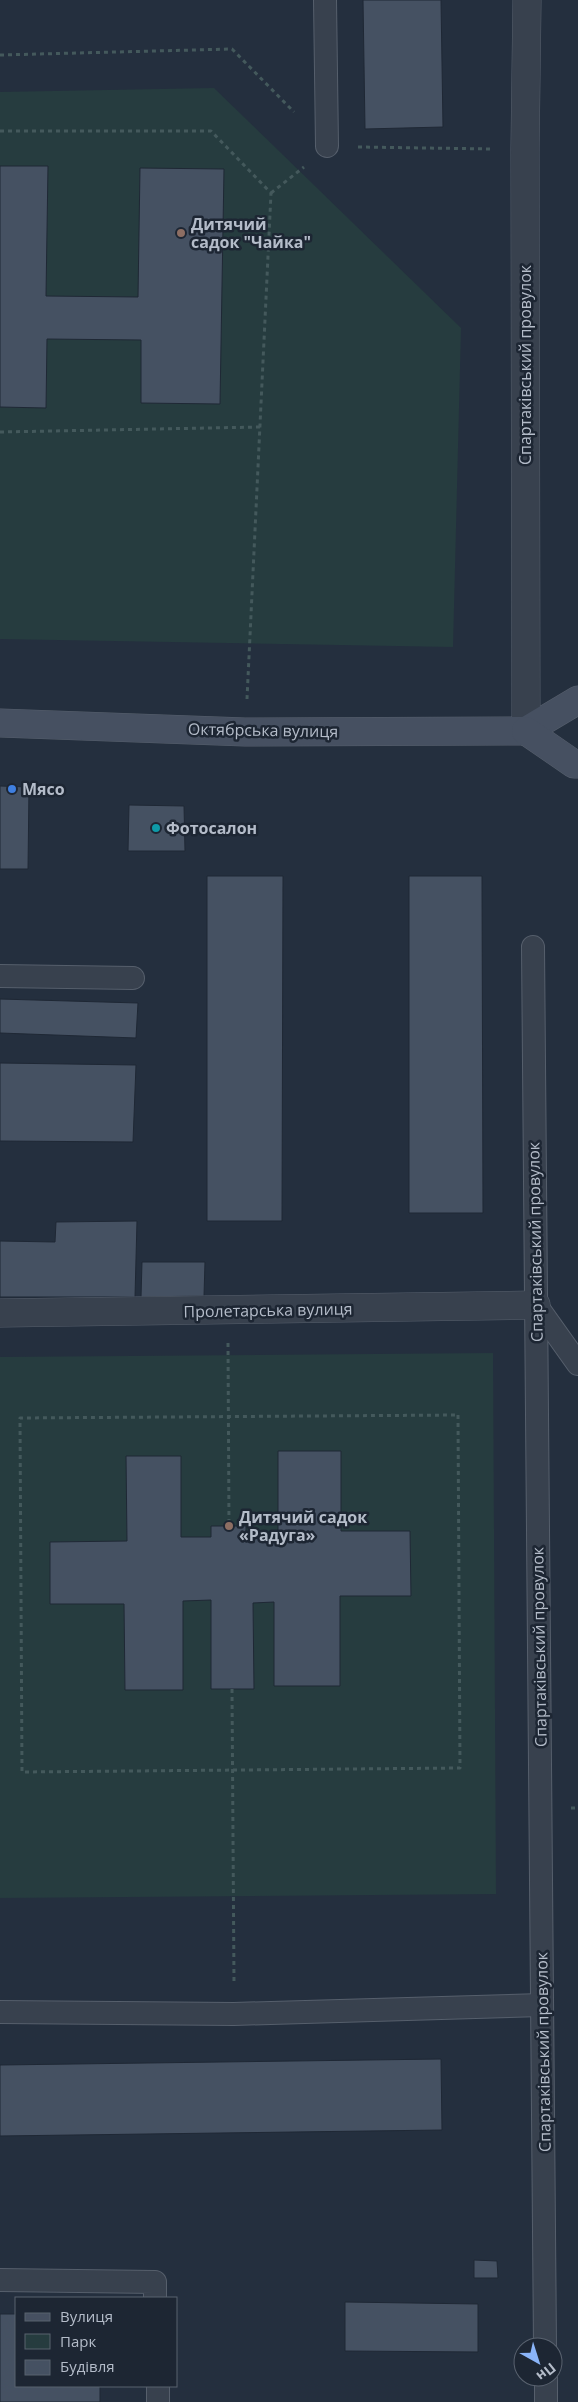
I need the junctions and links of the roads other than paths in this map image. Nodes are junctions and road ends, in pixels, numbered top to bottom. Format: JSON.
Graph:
{"nodes":[{"id":1,"x":325,"y":0,"type":"edge"},
{"id":2,"x":527,"y":0,"type":"edge"},
{"id":3,"x":327,"y":146,"type":"road end"},
{"id":4,"x":578,"y":700,"type":"edge"},
{"id":5,"x":0,"y":723,"type":"edge"},
{"id":6,"x":526,"y":730,"type":"junction"},
{"id":7,"x":578,"y":764,"type":"edge"},
{"id":8,"x":532,"y":947,"type":"dead end"},
{"id":9,"x":0,"y":976,"type":"edge"},
{"id":10,"x":133,"y":978,"type":"dead end"},
{"id":11,"x":536,"y":1305,"type":"junction"},
{"id":12,"x":0,"y":1313,"type":"edge"},
{"id":13,"x":578,"y":1364,"type":"edge"},
{"id":14,"x":542,"y":2005,"type":"junction"},
{"id":15,"x":0,"y":2012,"type":"edge"},
{"id":16,"x":0,"y":2280,"type":"edge"},
{"id":17,"x":156,"y":2297,"type":"edge"},
{"id":18,"x":545,"y":2337,"type":"edge"},
{"id":19,"x":158,"y":2387,"type":"edge"},
{"id":20,"x":546,"y":2387,"type":"edge"},
{"id":21,"x":158,"y":2402,"type":"edge"},
{"id":22,"x":546,"y":2402,"type":"edge"}],
"edges":[{"from":1,"to":3,"type":"lane"},
{"from":2,"to":6,"type":"street","name":"Спартаківський провулок"},
{"from":4,"to":6,"type":"main road","name":"Октябрська вулиця"},
{"from":5,"to":6,"type":"main road","name":"Октябрська вулиця"},
{"from":6,"to":7,"type":"main road"},
{"from":8,"to":11,"type":"lane","name":"Спартаківський провулок"},
{"from":9,"to":10,"type":"lane"},
{"from":11,"to":12,"type":"street","name":"Пролетарська вулиця"},
{"from":11,"to":13,"type":"lane"},
{"from":11,"to":14,"type":"lane","name":"Спартаківський провулок"},
{"from":14,"to":15,"type":"lane"},
{"from":14,"to":18,"type":"lane","name":"Спартаківський провулок"},
{"from":16,"to":17,"type":"lane"},
{"from":19,"to":21,"type":"lane"},
{"from":20,"to":22,"type":"lane"}]}
